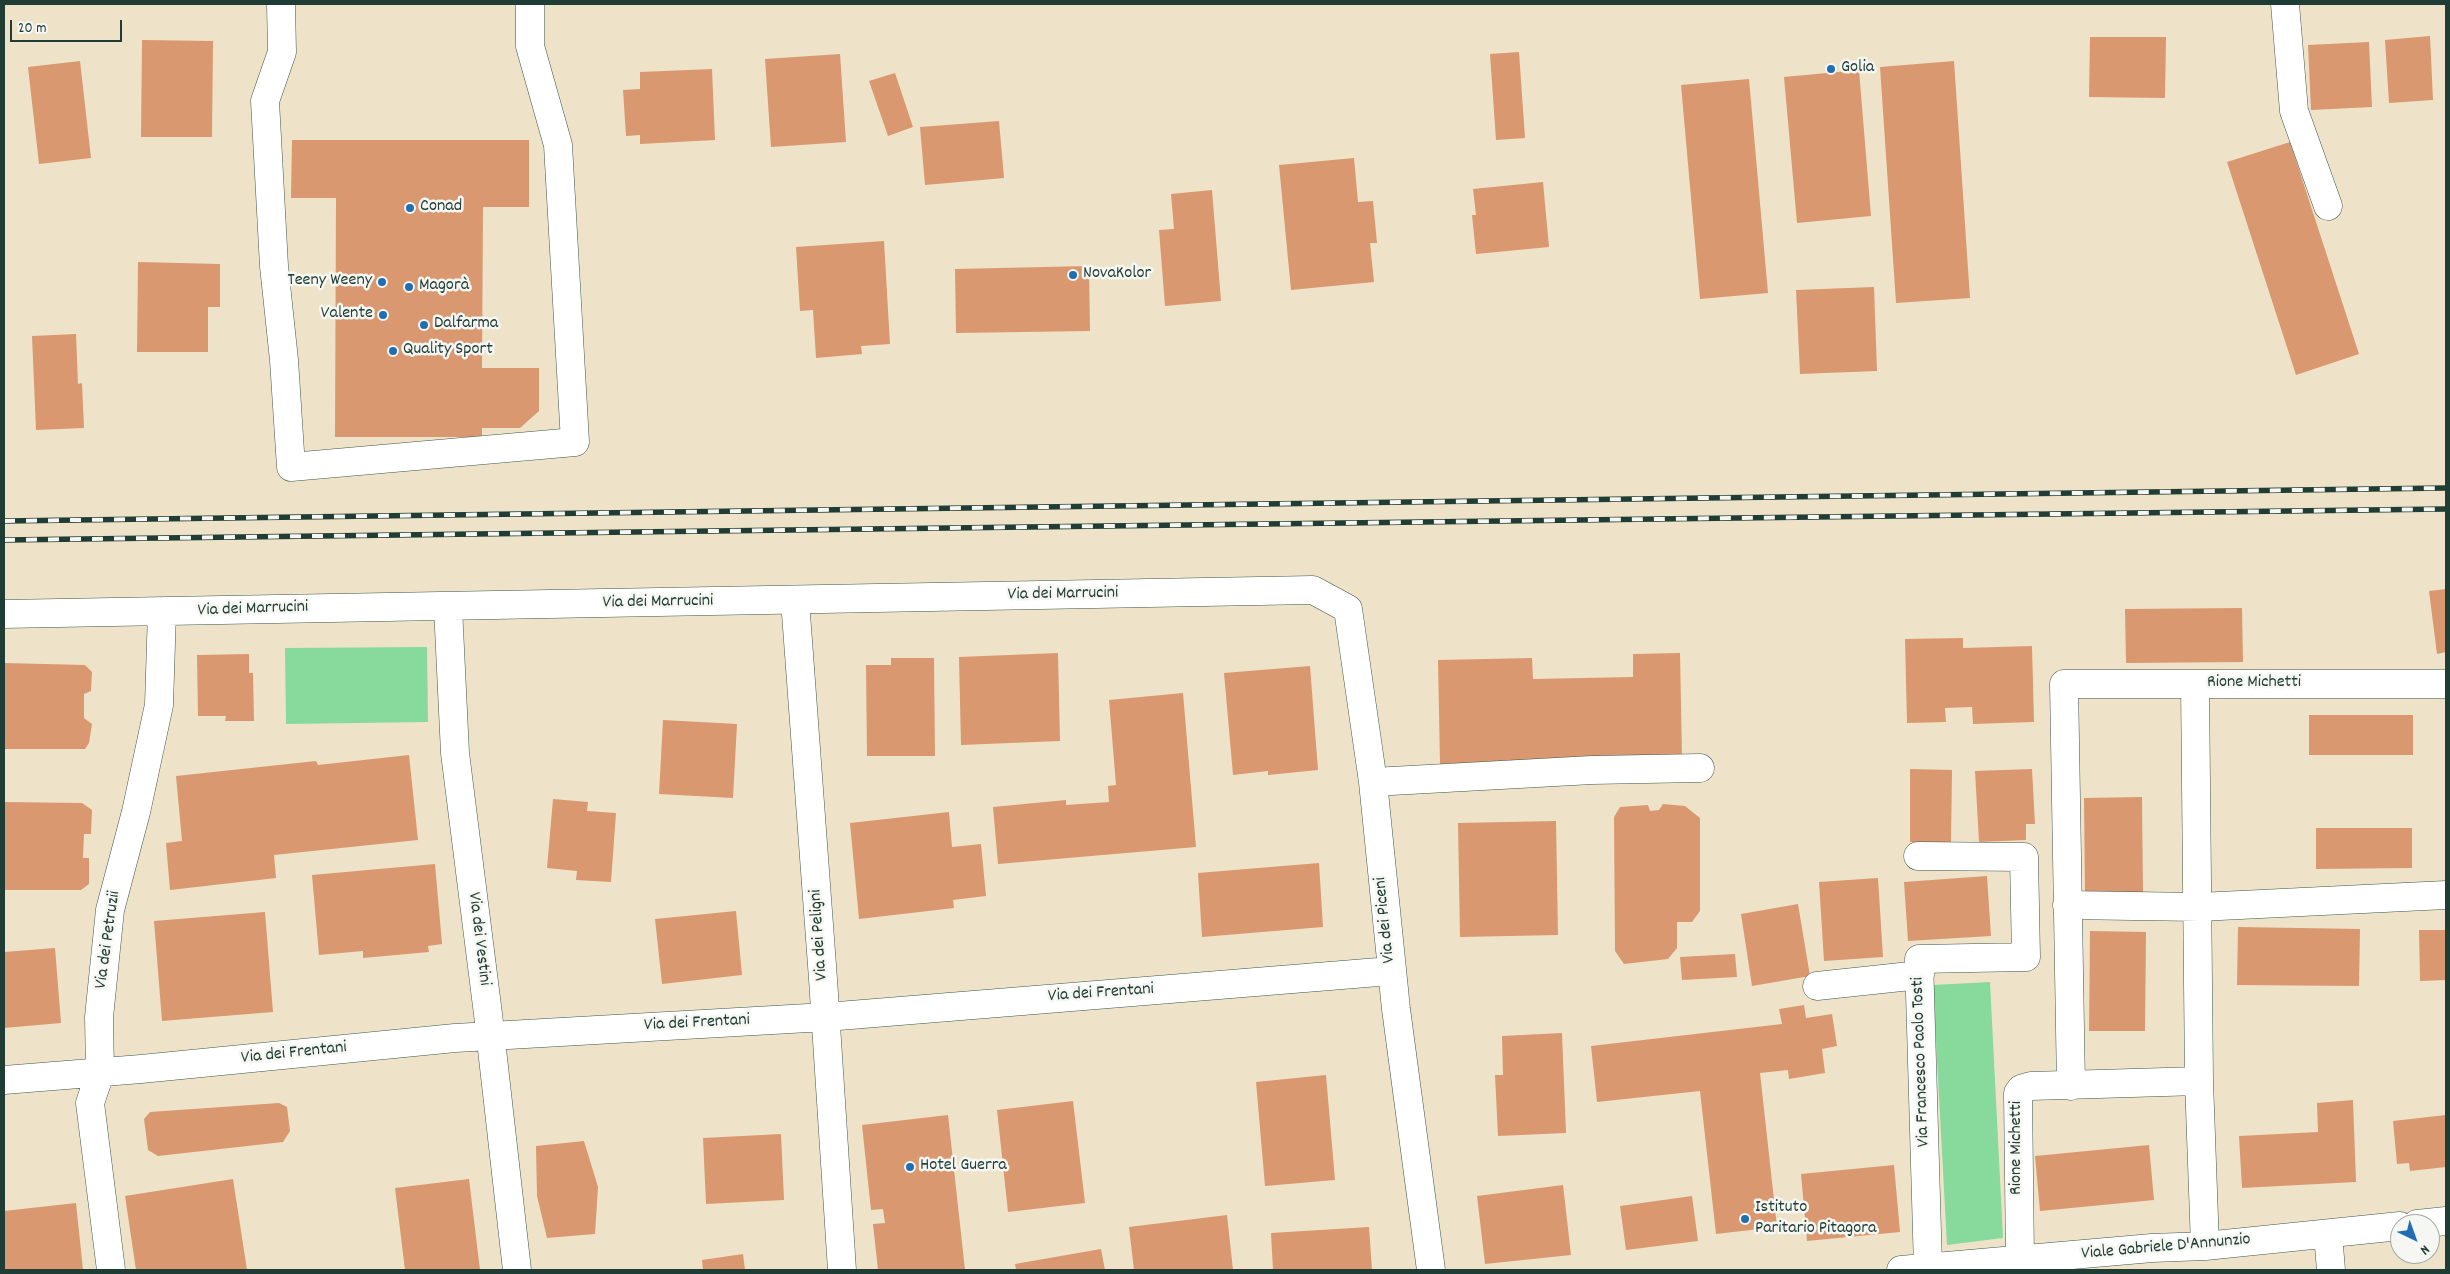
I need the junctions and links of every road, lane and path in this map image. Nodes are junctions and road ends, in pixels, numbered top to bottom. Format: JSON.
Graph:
{"nodes":[{"id":1,"x":281,"y":4,"type":"edge"},
{"id":2,"x":530,"y":4,"type":"edge"},
{"id":3,"x":2285,"y":4,"type":"edge"},
{"id":4,"x":2328,"y":206,"type":"dead end"},
{"id":5,"x":1312,"y":590,"type":"joint"},
{"id":6,"x":795,"y":600,"type":"junction"},
{"id":7,"x":448,"y":607,"type":"junction"},
{"id":8,"x":162,"y":612,"type":"junction"},
{"id":9,"x":4,"y":614,"type":"edge"},
{"id":10,"x":2195,"y":684,"type":"junction"},
{"id":11,"x":2446,"y":684,"type":"edge"},
{"id":12,"x":1700,"y":768,"type":"dead end"},
{"id":13,"x":1373,"y":782,"type":"junction"},
{"id":14,"x":1918,"y":856,"type":"dead end"},
{"id":15,"x":2446,"y":895,"type":"edge"},
{"id":16,"x":2067,"y":905,"type":"junction"},
{"id":17,"x":2199,"y":907,"type":"junction"},
{"id":18,"x":1391,"y":971,"type":"junction"},
{"id":19,"x":1920,"y":975,"type":"junction"},
{"id":20,"x":1817,"y":986,"type":"dead end"},
{"id":21,"x":826,"y":1017,"type":"junction"},
{"id":22,"x":490,"y":1037,"type":"junction"},
{"id":23,"x":100,"y":1073,"type":"junction"},
{"id":24,"x":4,"y":1080,"type":"edge"},
{"id":25,"x":2199,"y":1082,"type":"junction"},
{"id":26,"x":2071,"y":1086,"type":"junction"},
{"id":27,"x":2390,"y":1227,"type":"edge"},
{"id":28,"x":2328,"y":1234,"type":"junction"},
{"id":29,"x":2204,"y":1246,"type":"junction"},
{"id":30,"x":2020,"y":1260,"type":"junction"},
{"id":31,"x":1928,"y":1267,"type":"junction"},
{"id":32,"x":111,"y":1270,"type":"edge"},
{"id":33,"x":517,"y":1270,"type":"edge"},
{"id":34,"x":842,"y":1270,"type":"edge"},
{"id":35,"x":1431,"y":1270,"type":"edge"},
{"id":36,"x":1901,"y":1270,"type":"edge"},
{"id":37,"x":2331,"y":1270,"type":"edge"}],
"edges":[{"from":1,"to":2,"type":"street"},
{"from":3,"to":4,"type":"street"},
{"from":5,"to":6,"type":"street","name":"Via dei Marrucini"},
{"from":5,"to":13,"type":"street","name":"Via dei Piceni"},
{"from":6,"to":7,"type":"street","name":"Via dei Marrucini"},
{"from":6,"to":21,"type":"street","name":"Via dei Peligni"},
{"from":7,"to":8,"type":"street","name":"Via dei Marrucini"},
{"from":7,"to":22,"type":"street","name":"Via dei Vestini"},
{"from":8,"to":9,"type":"street","name":"Via dei Marrucini"},
{"from":8,"to":23,"type":"street","name":"Via dei Petruzii"},
{"from":10,"to":11,"type":"street","name":"Rione Michetti"},
{"from":10,"to":16,"type":"street"},
{"from":10,"to":17,"type":"street","name":"Rione Michetti"},
{"from":12,"to":13,"type":"street"},
{"from":13,"to":18,"type":"street","name":"Via dei Piceni"},
{"from":14,"to":19,"type":"street","name":"Via Francesco Paolo Tosti"},
{"from":15,"to":17,"type":"street"},
{"from":16,"to":17,"type":"street"},
{"from":16,"to":26,"type":"street"},
{"from":17,"to":25,"type":"street","name":"Rione Michetti"},
{"from":18,"to":21,"type":"street","name":"Via dei Frentani"},
{"from":18,"to":35,"type":"street","name":"Via dei Piceni"},
{"from":19,"to":20,"type":"street"},
{"from":19,"to":31,"type":"street","name":"Via Francesco Paolo Tosti"},
{"from":21,"to":22,"type":"street","name":"Via dei Frentani"},
{"from":21,"to":34,"type":"street","name":"Via dei Peligni"},
{"from":22,"to":23,"type":"street","name":"Via dei Frentani"},
{"from":22,"to":33,"type":"street","name":"Via dei Vestini"},
{"from":23,"to":24,"type":"street","name":"Via dei Frentani"},
{"from":23,"to":32,"type":"street","name":"Via dei Petruzii"},
{"from":25,"to":26,"type":"street","name":"Rione Michetti"},
{"from":25,"to":29,"type":"street","name":"Rione Michetti"},
{"from":26,"to":30,"type":"street","name":"Rione Michetti"},
{"from":27,"to":28,"type":"street","name":"Viale Gabriele D'Annunzio"},
{"from":28,"to":29,"type":"street","name":"Viale Gabriele D'Annunzio"},
{"from":28,"to":37,"type":"street"},
{"from":29,"to":30,"type":"street","name":"Viale Gabriele D'Annunzio"},
{"from":30,"to":31,"type":"street","name":"Viale Gabriele D'Annunzio"},
{"from":31,"to":36,"type":"street","name":"Viale Gabriele D'Annunzio"}]}
